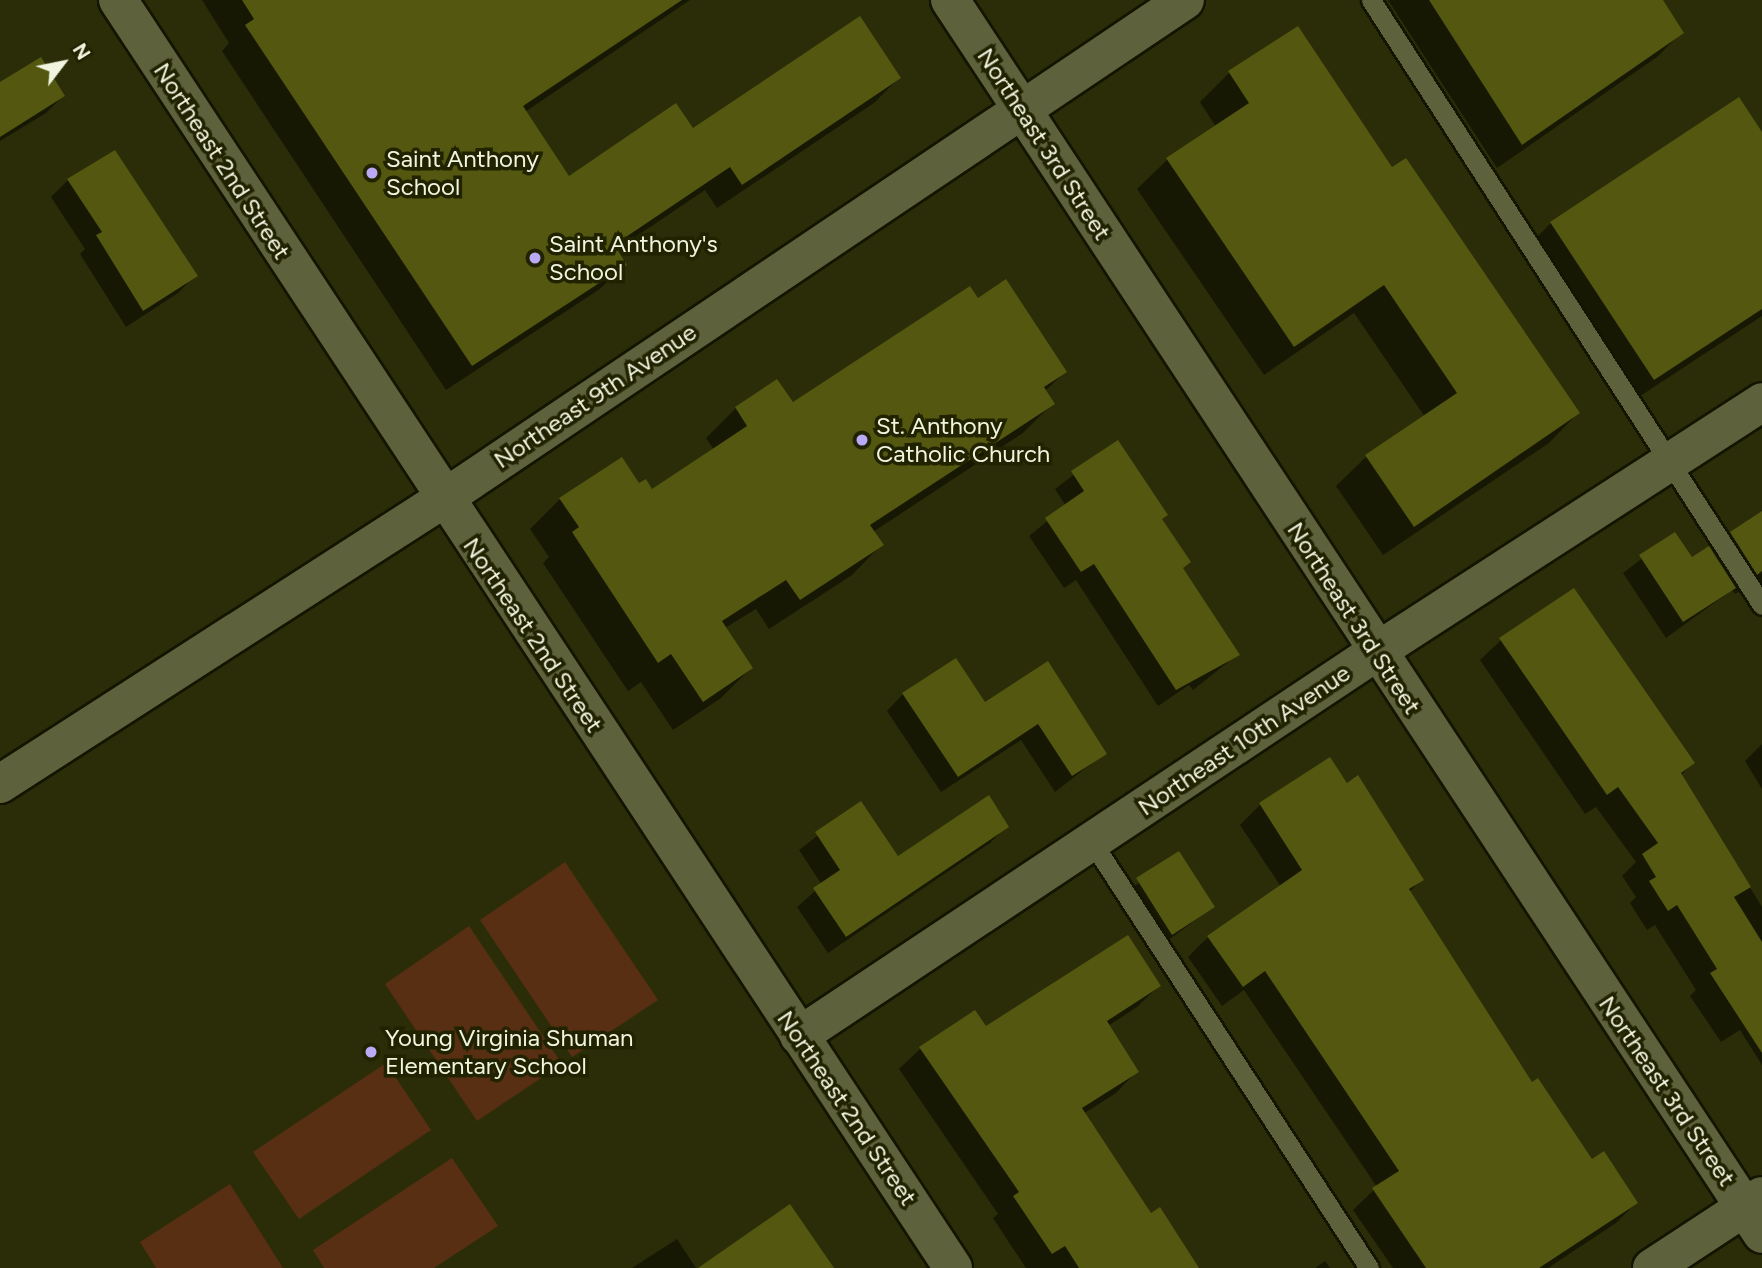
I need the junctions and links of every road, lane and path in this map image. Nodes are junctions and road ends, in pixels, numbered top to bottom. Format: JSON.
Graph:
{"nodes":[{"id":1,"x":118,"y":0,"type":"edge"},
{"id":2,"x":950,"y":0,"type":"edge"},
{"id":3,"x":1185,"y":0,"type":"edge"},
{"id":4,"x":1371,"y":0,"type":"edge"},
{"id":5,"x":1021,"y":108,"type":"junction"},
{"id":6,"x":1762,"y":402,"type":"edge"},
{"id":7,"x":1671,"y":461,"type":"junction"},
{"id":8,"x":443,"y":499,"type":"junction"},
{"id":9,"x":1762,"y":605,"type":"edge"},
{"id":10,"x":1376,"y":652,"type":"junction"},
{"id":11,"x":0,"y":784,"type":"edge"},
{"id":12,"x":1092,"y":842,"type":"junction"},
{"id":13,"x":799,"y":1036,"type":"junction"},
{"id":14,"x":1756,"y":1213,"type":"edge"},
{"id":15,"x":953,"y":1268,"type":"edge"},
{"id":16,"x":1369,"y":1268,"type":"edge"},
{"id":17,"x":1652,"y":1268,"type":"edge"}],
"edges":[{"from":1,"to":8,"type":"street","name":"Northeast 2nd Street"},
{"from":2,"to":5,"type":"street","name":"Northeast 3rd Street"},
{"from":3,"to":5,"type":"street","name":"Northeast 9th Avenue"},
{"from":4,"to":7,"type":"lane"},
{"from":5,"to":8,"type":"street","name":"Northeast 9th Avenue"},
{"from":5,"to":10,"type":"street","name":"Northeast 3rd Street"},
{"from":6,"to":7,"type":"street","name":"Northeast 10th Avenue"},
{"from":7,"to":9,"type":"lane"},
{"from":7,"to":10,"type":"street","name":"Northeast 10th Avenue"},
{"from":8,"to":11,"type":"street","name":"Northeast 9th Avenue"},
{"from":8,"to":13,"type":"street","name":"Northeast 2nd Street"},
{"from":10,"to":12,"type":"street","name":"Northeast 10th Avenue"},
{"from":10,"to":14,"type":"street","name":"Northeast 3rd Street"},
{"from":12,"to":13,"type":"street","name":"Northeast 10th Avenue"},
{"from":12,"to":16,"type":"lane"},
{"from":13,"to":15,"type":"street","name":"Northeast 2nd Street"},
{"from":14,"to":17,"type":"street"}]}
